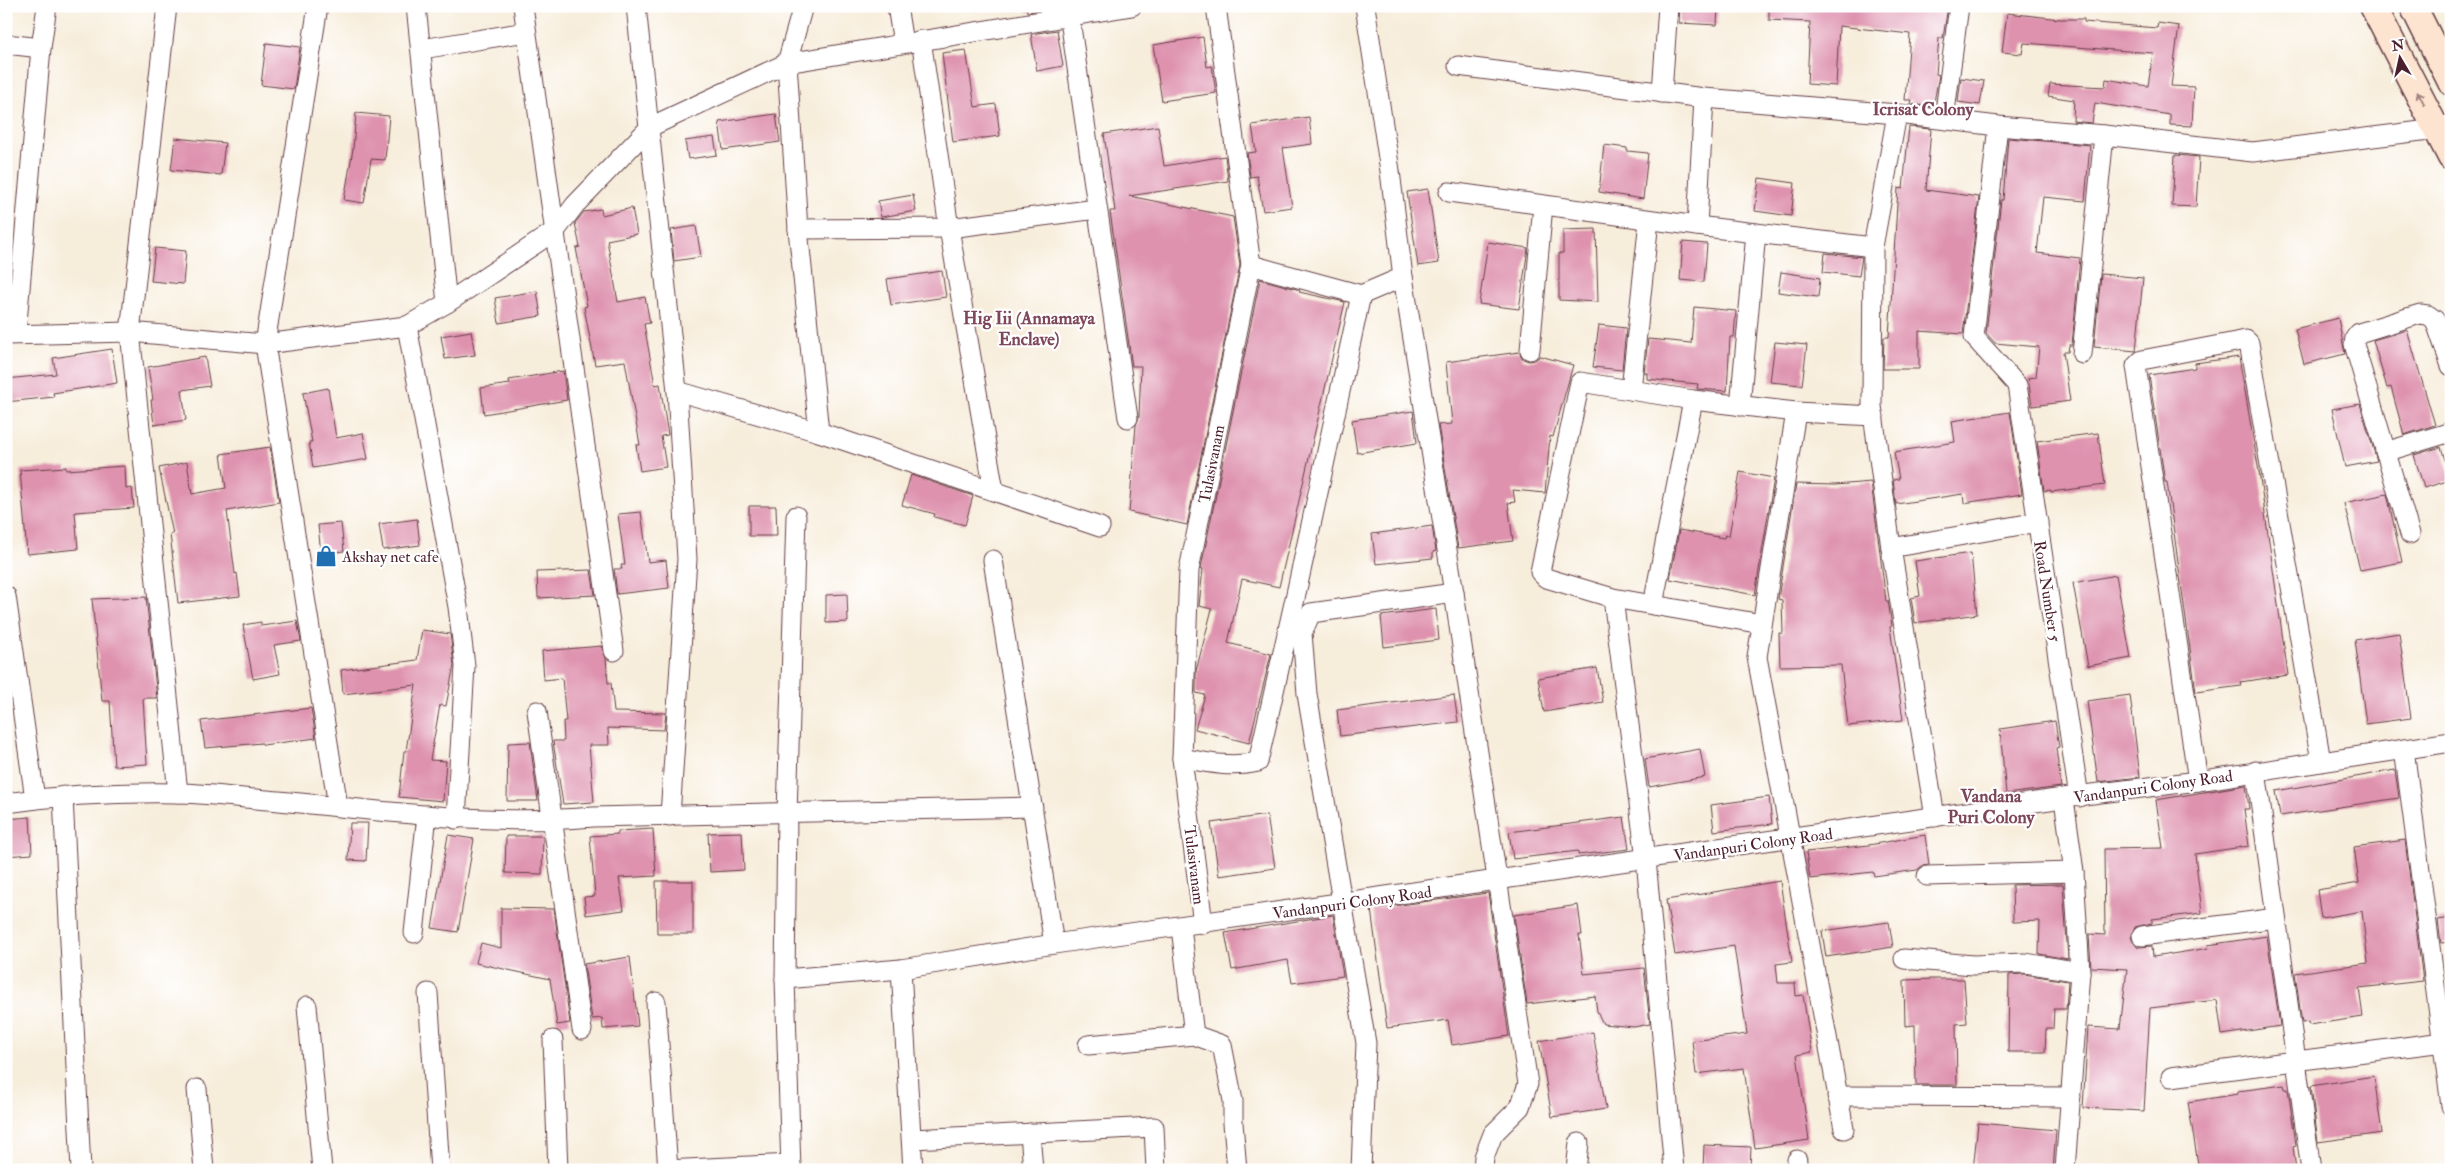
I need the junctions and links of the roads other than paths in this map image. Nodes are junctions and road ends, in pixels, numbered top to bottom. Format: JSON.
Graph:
{"nodes":[{"id":1,"x":47,"y":6,"type":"edge"},
{"id":2,"x":167,"y":6,"type":"edge"},
{"id":3,"x":318,"y":6,"type":"edge"},
{"id":4,"x":416,"y":6,"type":"edge"},
{"id":5,"x":523,"y":6,"type":"edge"},
{"id":6,"x":636,"y":6,"type":"edge"},
{"id":7,"x":803,"y":6,"type":"edge"},
{"id":8,"x":897,"y":6,"type":"edge"},
{"id":9,"x":1132,"y":6,"type":"edge"},
{"id":10,"x":1216,"y":6,"type":"edge"},
{"id":11,"x":1365,"y":6,"type":"edge"},
{"id":12,"x":1668,"y":6,"type":"edge"},
{"id":13,"x":1959,"y":6,"type":"edge"},
{"id":14,"x":2373,"y":6,"type":"edge"},
{"id":15,"x":2413,"y":6,"type":"edge"},
{"id":16,"x":1069,"y":11,"type":"edge"},
{"id":17,"x":526,"y":32,"type":"junction"},
{"id":18,"x":912,"y":42,"type":"junction"},
{"id":19,"x":6,"y":44,"type":"edge"},
{"id":20,"x":42,"y":48,"type":"junction"},
{"id":21,"x":422,"y":49,"type":"junction"},
{"id":22,"x":788,"y":63,"type":"junction"},
{"id":23,"x":1458,"y":66,"type":"dead end"},
{"id":24,"x":2451,"y":82,"type":"edge"},
{"id":25,"x":1662,"y":93,"type":"junction"},
{"id":26,"x":1704,"y":98,"type":"junction"},
{"id":27,"x":1897,"y":114,"type":"junction"},
{"id":28,"x":1944,"y":119,"type":"junction"},
{"id":29,"x":1998,"y":126,"type":"junction"},
{"id":30,"x":2444,"y":126,"type":"edge"},
{"id":31,"x":650,"y":127,"type":"junction"},
{"id":32,"x":2104,"y":135,"type":"junction"},
{"id":33,"x":2451,"y":157,"type":"edge"},
{"id":34,"x":1449,"y":192,"type":"dead end"},
{"id":35,"x":1543,"y":205,"type":"junction"},
{"id":36,"x":1098,"y":209,"type":"junction"},
{"id":37,"x":1649,"y":220,"type":"junction"},
{"id":38,"x":1697,"y":226,"type":"junction"},
{"id":39,"x":949,"y":228,"type":"junction"},
{"id":40,"x":798,"y":229,"type":"junction"},
{"id":41,"x":556,"y":230,"type":"junction"},
{"id":42,"x":1756,"y":233,"type":"junction"},
{"id":43,"x":1873,"y":247,"type":"junction"},
{"id":44,"x":1251,"y":265,"type":"junction"},
{"id":45,"x":1403,"y":277,"type":"junction"},
{"id":46,"x":1361,"y":295,"type":"junction"},
{"id":47,"x":447,"y":303,"type":"junction"},
{"id":48,"x":407,"y":326,"type":"junction"},
{"id":49,"x":130,"y":332,"type":"junction"},
{"id":50,"x":11,"y":334,"type":"edge"},
{"id":51,"x":265,"y":344,"type":"junction"},
{"id":52,"x":1530,"y":350,"type":"dead end"},
{"id":53,"x":2082,"y":354,"type":"dead end"},
{"id":54,"x":2451,"y":366,"type":"edge"},
{"id":55,"x":1631,"y":390,"type":"junction"},
{"id":56,"x":677,"y":391,"type":"junction"},
{"id":57,"x":1693,"y":400,"type":"junction"},
{"id":58,"x":1740,"y":406,"type":"junction"},
{"id":59,"x":1796,"y":412,"type":"junction"},
{"id":60,"x":1874,"y":416,"type":"junction"},
{"id":61,"x":1128,"y":418,"type":"dead end"},
{"id":62,"x":819,"y":432,"type":"junction"},
{"id":63,"x":2451,"y":432,"type":"edge"},
{"id":64,"x":2386,"y":452,"type":"junction"},
{"id":65,"x":994,"y":491,"type":"junction"},
{"id":66,"x":796,"y":516,"type":"dead end"},
{"id":67,"x":2038,"y":522,"type":"junction"},
{"id":68,"x":1100,"y":527,"type":"dead end"},
{"id":69,"x":2410,"y":534,"type":"dead end"},
{"id":70,"x":1891,"y":548,"type":"junction"},
{"id":71,"x":993,"y":560,"type":"dead end"},
{"id":72,"x":1454,"y":593,"type":"junction"},
{"id":73,"x":6,"y":596,"type":"edge"},
{"id":74,"x":1613,"y":598,"type":"junction"},
{"id":75,"x":1653,"y":605,"type":"junction"},
{"id":76,"x":1762,"y":624,"type":"junction"},
{"id":77,"x":614,"y":651,"type":"dead end"},
{"id":78,"x":537,"y":711,"type":"dead end"},
{"id":79,"x":2451,"y":742,"type":"edge"},
{"id":80,"x":2404,"y":749,"type":"junction"},
{"id":81,"x":1182,"y":758,"type":"junction"},
{"id":82,"x":2320,"y":761,"type":"junction"},
{"id":83,"x":2256,"y":771,"type":"junction"},
{"id":84,"x":2198,"y":781,"type":"junction"},
{"id":85,"x":178,"y":792,"type":"junction"},
{"id":86,"x":63,"y":796,"type":"junction"},
{"id":87,"x":2072,"y":798,"type":"junction"},
{"id":88,"x":34,"y":799,"type":"junction"},
{"id":89,"x":6,"y":803,"type":"edge"},
{"id":90,"x":338,"y":806,"type":"junction"},
{"id":91,"x":1034,"y":807,"type":"junction"},
{"id":92,"x":787,"y":814,"type":"junction"},
{"id":93,"x":427,"y":815,"type":"junction"},
{"id":94,"x":670,"y":816,"type":"junction"},
{"id":95,"x":1935,"y":817,"type":"junction"},
{"id":96,"x":456,"y":818,"type":"junction"},
{"id":97,"x":553,"y":820,"type":"junction"},
{"id":98,"x":1790,"y":838,"type":"junction"},
{"id":99,"x":1646,"y":859,"type":"junction"},
{"id":100,"x":2074,"y":872,"type":"junction"},
{"id":101,"x":1927,"y":876,"type":"dead end"},
{"id":102,"x":1498,"y":881,"type":"junction"},
{"id":103,"x":1344,"y":904,"type":"junction"},
{"id":104,"x":2276,"y":918,"type":"junction"},
{"id":105,"x":1203,"y":924,"type":"junction"},
{"id":106,"x":1181,"y":927,"type":"junction"},
{"id":107,"x":414,"y":933,"type":"dead end"},
{"id":108,"x":2142,"y":936,"type":"dead end"},
{"id":109,"x":1054,"y":944,"type":"junction"},
{"id":110,"x":1904,"y":959,"type":"dead end"},
{"id":111,"x":901,"y":969,"type":"junction"},
{"id":112,"x":2080,"y":972,"type":"junction"},
{"id":113,"x":785,"y":979,"type":"junction"},
{"id":114,"x":428,"y":993,"type":"dead end"},
{"id":115,"x":656,"y":1002,"type":"dead end"},
{"id":116,"x":307,"y":1006,"type":"dead end"},
{"id":117,"x":582,"y":1030,"type":"dead end"},
{"id":118,"x":1194,"y":1035,"type":"junction"},
{"id":119,"x":553,"y":1040,"type":"dead end"},
{"id":120,"x":2446,"y":1041,"type":"edge"},
{"id":121,"x":1088,"y":1044,"type":"dead end"},
{"id":122,"x":2296,"y":1061,"type":"junction"},
{"id":123,"x":2171,"y":1077,"type":"dead end"},
{"id":124,"x":196,"y":1089,"type":"dead end"},
{"id":125,"x":1837,"y":1096,"type":"junction"},
{"id":126,"x":2070,"y":1097,"type":"junction"},
{"id":127,"x":2451,"y":1106,"type":"edge"},
{"id":128,"x":1844,"y":1129,"type":"dead end"},
{"id":129,"x":1030,"y":1133,"type":"junction"},
{"id":130,"x":912,"y":1139,"type":"junction"},
{"id":131,"x":1579,"y":1143,"type":"dead end"},
{"id":132,"x":791,"y":1167,"type":"edge"},
{"id":133,"x":672,"y":1169,"type":"edge"},
{"id":134,"x":82,"y":1170,"type":"edge"},
{"id":135,"x":204,"y":1170,"type":"edge"},
{"id":136,"x":322,"y":1170,"type":"edge"},
{"id":137,"x":440,"y":1170,"type":"edge"},
{"id":138,"x":558,"y":1170,"type":"edge"},
{"id":139,"x":914,"y":1170,"type":"edge"},
{"id":140,"x":1033,"y":1170,"type":"edge"},
{"id":141,"x":1156,"y":1170,"type":"edge"},
{"id":142,"x":1237,"y":1170,"type":"edge"},
{"id":143,"x":1361,"y":1170,"type":"edge"},
{"id":144,"x":1483,"y":1170,"type":"edge"},
{"id":145,"x":1576,"y":1170,"type":"edge"},
{"id":146,"x":1674,"y":1170,"type":"edge"},
{"id":147,"x":2066,"y":1170,"type":"edge"},
{"id":148,"x":2311,"y":1170,"type":"edge"}],
"edges":[{"from":1,"to":20,"type":"street"},
{"from":2,"to":49,"type":"street"},
{"from":3,"to":51,"type":"street"},
{"from":4,"to":21,"type":"street"},
{"from":5,"to":17,"type":"street"},
{"from":6,"to":31,"type":"street"},
{"from":7,"to":22,"type":"street"},
{"from":8,"to":18,"type":"street"},
{"from":9,"to":16,"type":"street"},
{"from":10,"to":44,"type":"street","name":"Tulasivanam"},
{"from":11,"to":45,"type":"street"},
{"from":12,"to":25,"type":"street"},
{"from":13,"to":28,"type":"street"},
{"from":30,"to":14,"type":"main road","one_way":true},
{"from":15,"to":24,"type":"main road"},
{"from":16,"to":18,"type":"street"},
{"from":16,"to":36,"type":"street"},
{"from":17,"to":21,"type":"street"},
{"from":17,"to":41,"type":"street"},
{"from":18,"to":22,"type":"street"},
{"from":18,"to":39,"type":"street"},
{"from":19,"to":20,"type":"street"},
{"from":20,"to":50,"type":"street"},
{"from":21,"to":47,"type":"street"},
{"from":22,"to":31,"type":"street"},
{"from":22,"to":40,"type":"street"},
{"from":23,"to":25,"type":"street"},
{"from":25,"to":26,"type":"street"},
{"from":26,"to":27,"type":"street"},
{"from":26,"to":38,"type":"street"},
{"from":27,"to":28,"type":"street"},
{"from":27,"to":43,"type":"street"},
{"from":28,"to":29,"type":"street"},
{"from":29,"to":32,"type":"street"},
{"from":29,"to":67,"type":"street","name":"Road Number 5"},
{"from":30,"to":32,"type":"street"},
{"from":30,"to":33,"type":"main road"},
{"from":31,"to":41,"type":"street"},
{"from":31,"to":56,"type":"street"},
{"from":32,"to":53,"type":"street"},
{"from":34,"to":35,"type":"street"},
{"from":35,"to":37,"type":"street"},
{"from":35,"to":52,"type":"street"},
{"from":36,"to":39,"type":"street"},
{"from":36,"to":61,"type":"street"},
{"from":37,"to":38,"type":"street"},
{"from":37,"to":55,"type":"street"},
{"from":38,"to":42,"type":"street"},
{"from":39,"to":40,"type":"street"},
{"from":39,"to":65,"type":"street"},
{"from":40,"to":62,"type":"street"},
{"from":41,"to":47,"type":"street"},
{"from":41,"to":77,"type":"street"},
{"from":42,"to":43,"type":"street"},
{"from":42,"to":58,"type":"street"},
{"from":43,"to":60,"type":"street"},
{"from":44,"to":46,"type":"street"},
{"from":44,"to":81,"type":"street","name":"Tulasivanam"},
{"from":45,"to":46,"type":"street"},
{"from":45,"to":72,"type":"street"},
{"from":46,"to":81,"type":"street"},
{"from":47,"to":48,"type":"street"},
{"from":48,"to":51,"type":"street"},
{"from":48,"to":96,"type":"street"},
{"from":49,"to":50,"type":"street"},
{"from":49,"to":51,"type":"street"},
{"from":49,"to":85,"type":"street"},
{"from":51,"to":90,"type":"street"},
{"from":54,"to":64,"type":"street"},
{"from":55,"to":57,"type":"street"},
{"from":55,"to":74,"type":"street"},
{"from":56,"to":62,"type":"street"},
{"from":56,"to":94,"type":"street"},
{"from":57,"to":58,"type":"street"},
{"from":57,"to":75,"type":"street"},
{"from":58,"to":59,"type":"street"},
{"from":59,"to":60,"type":"street"},
{"from":59,"to":76,"type":"street"},
{"from":60,"to":70,"type":"street"},
{"from":62,"to":65,"type":"street"},
{"from":63,"to":64,"type":"street"},
{"from":64,"to":69,"type":"street"},
{"from":65,"to":68,"type":"street"},
{"from":66,"to":92,"type":"street"},
{"from":67,"to":70,"type":"street"},
{"from":67,"to":87,"type":"street","name":"Road Number 5"},
{"from":70,"to":95,"type":"street"},
{"from":71,"to":91,"type":"street"},
{"from":72,"to":102,"type":"street"},
{"from":72,"to":103,"type":"street"},
{"from":73,"to":88,"type":"street"},
{"from":74,"to":75,"type":"street"},
{"from":74,"to":99,"type":"street"},
{"from":75,"to":76,"type":"street"},
{"from":76,"to":98,"type":"street"},
{"from":78,"to":97,"type":"street"},
{"from":79,"to":80,"type":"street","name":"Vandanpuri Colony Road"},
{"from":80,"to":82,"type":"street","name":"Vandanpuri Colony Road"},
{"from":80,"to":120,"type":"street"},
{"from":81,"to":105,"type":"street","name":"Tulasivanam"},
{"from":82,"to":83,"type":"street","name":"Vandanpuri Colony Road"},
{"from":82,"to":84,"type":"street"},
{"from":83,"to":84,"type":"street","name":"Vandanpuri Colony Road"},
{"from":83,"to":104,"type":"street"},
{"from":84,"to":87,"type":"street","name":"Vandanpuri Colony Road"},
{"from":85,"to":86,"type":"street"},
{"from":85,"to":90,"type":"street"},
{"from":86,"to":88,"type":"street"},
{"from":86,"to":134,"type":"street"},
{"from":87,"to":95,"type":"street","name":"Vandanpuri Colony Road"},
{"from":87,"to":100,"type":"street","name":"Road Number 5"},
{"from":88,"to":89,"type":"street"},
{"from":90,"to":93,"type":"street"},
{"from":91,"to":92,"type":"street"},
{"from":91,"to":109,"type":"street"},
{"from":92,"to":94,"type":"street"},
{"from":92,"to":113,"type":"street"},
{"from":93,"to":96,"type":"street"},
{"from":93,"to":107,"type":"street"},
{"from":94,"to":97,"type":"street"},
{"from":95,"to":98,"type":"street","name":"Vandanpuri Colony Road"},
{"from":96,"to":97,"type":"street"},
{"from":97,"to":117,"type":"street"},
{"from":98,"to":99,"type":"street","name":"Vandanpuri Colony Road"},
{"from":98,"to":125,"type":"street"},
{"from":99,"to":102,"type":"street","name":"Vandanpuri Colony Road"},
{"from":99,"to":146,"type":"street"},
{"from":100,"to":101,"type":"street"},
{"from":100,"to":112,"type":"street","name":"Road Number 5"},
{"from":102,"to":103,"type":"street","name":"Vandanpuri Colony Road"},
{"from":102,"to":144,"type":"street"},
{"from":103,"to":105,"type":"street","name":"Vandanpuri Colony Road"},
{"from":103,"to":143,"type":"street"},
{"from":104,"to":108,"type":"street"},
{"from":104,"to":122,"type":"street"},
{"from":105,"to":106,"type":"street","name":"Vandanpuri Colony Road"},
{"from":106,"to":109,"type":"street","name":"Vandanpuri Colony Road"},
{"from":106,"to":118,"type":"street"},
{"from":109,"to":111,"type":"street","name":"Vandanpuri Colony Road"},
{"from":110,"to":112,"type":"street"},
{"from":111,"to":113,"type":"street","name":"Vandanpuri Colony Road"},
{"from":111,"to":130,"type":"street"},
{"from":112,"to":126,"type":"street","name":"Road Number 5"},
{"from":113,"to":132,"type":"street"},
{"from":114,"to":137,"type":"street"},
{"from":115,"to":133,"type":"street"},
{"from":116,"to":136,"type":"street"},
{"from":118,"to":121,"type":"street"},
{"from":118,"to":142,"type":"street"},
{"from":119,"to":138,"type":"street"},
{"from":120,"to":122,"type":"street"},
{"from":120,"to":127,"type":"street"},
{"from":122,"to":123,"type":"street"},
{"from":122,"to":148,"type":"street"},
{"from":124,"to":135,"type":"street"},
{"from":125,"to":126,"type":"street"},
{"from":125,"to":128,"type":"street"},
{"from":126,"to":147,"type":"street","name":"Road Number 5"},
{"from":129,"to":130,"type":"street"},
{"from":129,"to":140,"type":"street"},
{"from":129,"to":141,"type":"street"},
{"from":130,"to":139,"type":"street"},
{"from":131,"to":145,"type":"street"},
{"from":132,"to":133,"type":"street"}]}
